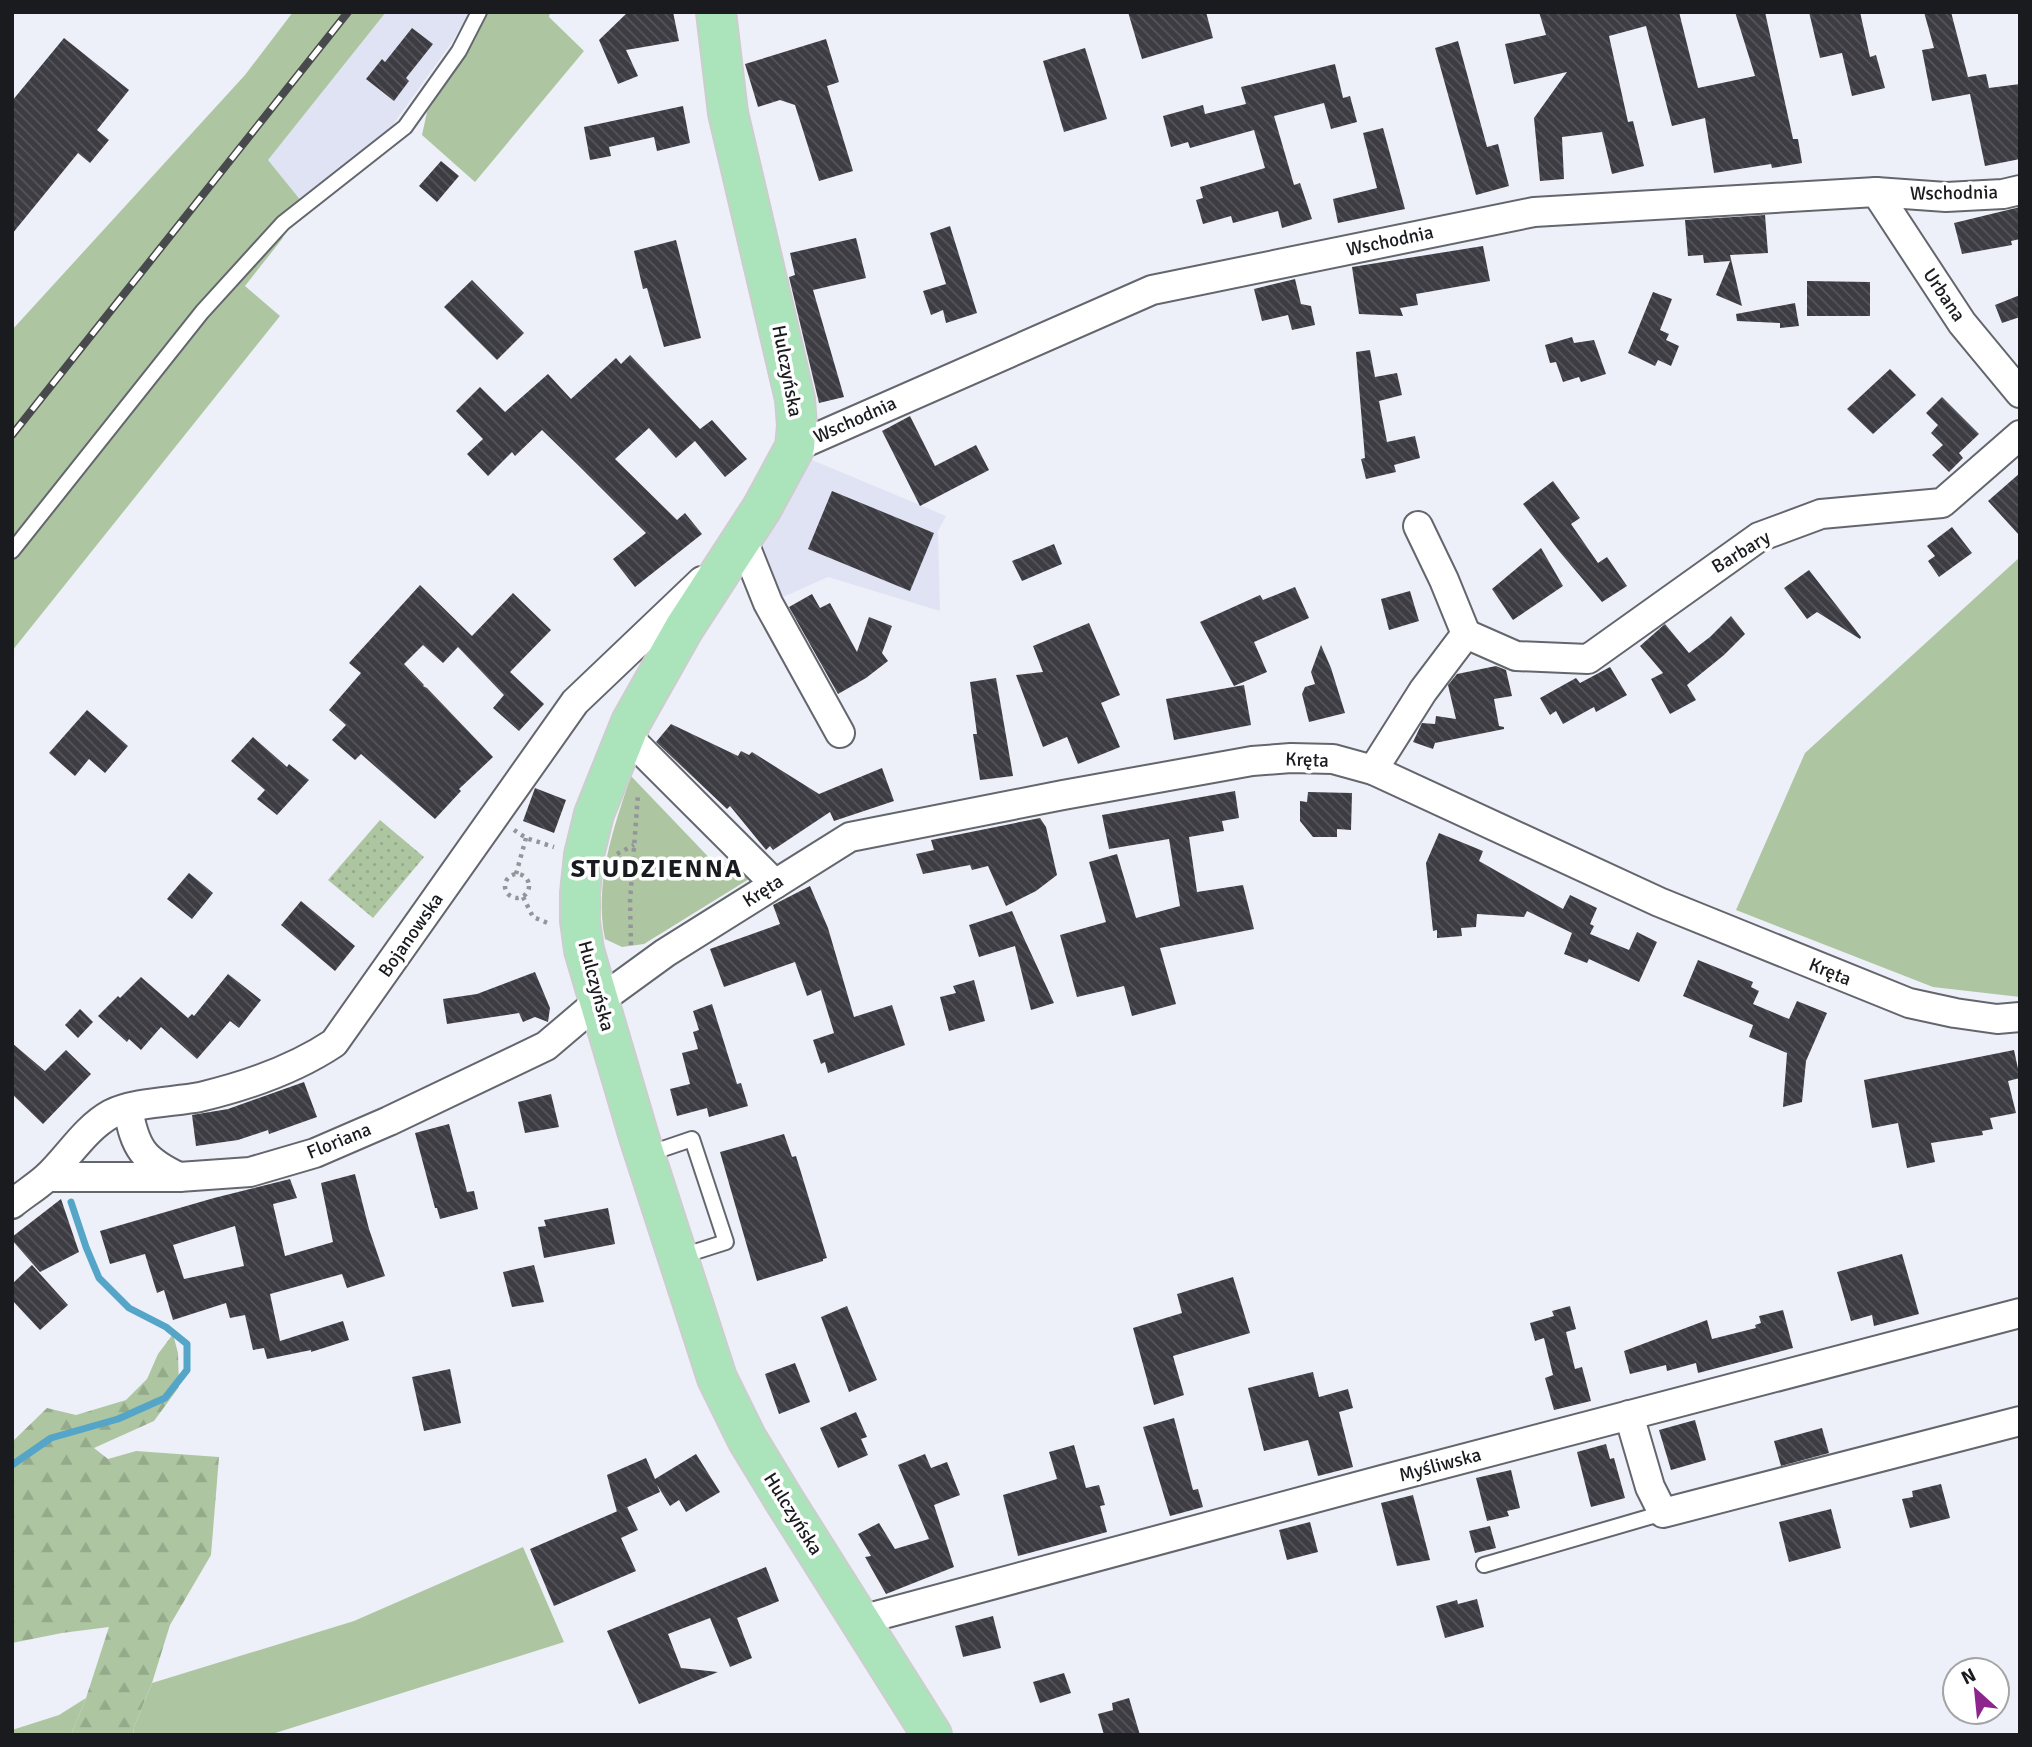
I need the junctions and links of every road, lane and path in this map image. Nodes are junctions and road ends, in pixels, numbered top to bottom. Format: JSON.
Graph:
{"nodes":[{"id":1,"x":479,"y":12,"type":"edge"},
{"id":2,"x":716,"y":12,"type":"edge"},
{"id":3,"x":2020,"y":190,"type":"edge"},
{"id":4,"x":1876,"y":192,"type":"junction"},
{"id":5,"x":2020,"y":393,"type":"edge"},
{"id":6,"x":2020,"y":435,"type":"edge"},
{"id":7,"x":794,"y":447,"type":"junction"},
{"id":8,"x":1418,"y":526,"type":"dead end"},
{"id":9,"x":738,"y":545,"type":"junction"},
{"id":10,"x":12,"y":551,"type":"edge"},
{"id":11,"x":1466,"y":634,"type":"junction"},
{"id":12,"x":840,"y":733,"type":"dead end"},
{"id":13,"x":634,"y":742,"type":"junction"},
{"id":14,"x":1373,"y":770,"type":"junction"},
{"id":15,"x":492,"y":818,"type":"junction"},
{"id":16,"x":527,"y":838,"type":"junction"},
{"id":17,"x":634,"y":845,"type":"junction"},
{"id":18,"x":565,"y":851,"type":"dead end"},
{"id":19,"x":516,"y":874,"type":"junction"},
{"id":20,"x":632,"y":876,"type":"junction"},
{"id":21,"x":775,"y":884,"type":"junction"},
{"id":22,"x":634,"y":976,"type":"junction"},
{"id":23,"x":599,"y":1001,"type":"junction"},
{"id":24,"x":2020,"y":1017,"type":"edge"},
{"id":25,"x":128,"y":1109,"type":"junction"},
{"id":26,"x":645,"y":1155,"type":"junction"},
{"id":27,"x":48,"y":1177,"type":"junction"},
{"id":28,"x":179,"y":1177,"type":"junction"},
{"id":29,"x":12,"y":1204,"type":"edge"},
{"id":30,"x":678,"y":1258,"type":"junction"},
{"id":31,"x":2020,"y":1313,"type":"edge"},
{"id":32,"x":1629,"y":1415,"type":"junction"},
{"id":33,"x":2020,"y":1421,"type":"edge"},
{"id":34,"x":1663,"y":1513,"type":"junction"},
{"id":35,"x":1484,"y":1564,"type":"dead end"},
{"id":36,"x":860,"y":1620,"type":"junction"},
{"id":37,"x":932,"y":1735,"type":"edge"}],
"edges":[{"from":1,"to":10,"type":"lane"},
{"from":2,"to":7,"type":"main road","name":"Hulczyńska"},
{"from":3,"to":4,"type":"street","name":"Wschodnia"},
{"from":4,"to":5,"type":"street","name":"Urbana"},
{"from":4,"to":7,"type":"street","name":"Wschodnia"},
{"from":6,"to":11,"type":"street","name":"Barbary"},
{"from":7,"to":9,"type":"main road","name":"Hulczyńska"},
{"from":8,"to":11,"type":"street"},
{"from":9,"to":12,"type":"street"},
{"from":9,"to":13,"type":"main road","name":"Hulczyńska"},
{"from":9,"to":15,"type":"street","name":"Bojanowska"},
{"from":11,"to":14,"type":"street"},
{"from":13,"to":17,"type":"path"},
{"from":13,"to":21,"type":"street"},
{"from":13,"to":23,"type":"main road","name":"Hulczyńska"},
{"from":14,"to":21,"type":"street","name":"Kręta"},
{"from":14,"to":24,"type":"street","name":"Kręta"},
{"from":15,"to":16,"type":"path"},
{"from":15,"to":25,"type":"street","name":"Bojanowska"},
{"from":16,"to":18,"type":"path"},
{"from":16,"to":19,"type":"path"},
{"from":17,"to":20,"type":"path"},
{"from":17,"to":20,"type":"path"},
{"from":19,"to":19,"type":"path"},
{"from":20,"to":22,"type":"path"},
{"from":21,"to":22,"type":"street","name":"Kręta"},
{"from":22,"to":23,"type":"street","name":"Kręta"},
{"from":23,"to":26,"type":"main road","name":"Hulczyńska"},
{"from":23,"to":28,"type":"street","name":"Floriana"},
{"from":25,"to":27,"type":"street","name":"Bojanowska"},
{"from":25,"to":28,"type":"street"},
{"from":26,"to":30,"type":"main road","name":"Hulczyńska"},
{"from":26,"to":30,"type":"lane"},
{"from":27,"to":28,"type":"street","name":"Floriana"},
{"from":27,"to":29,"type":"street","name":"Bojanowska"},
{"from":30,"to":36,"type":"main road","name":"Hulczyńska"},
{"from":31,"to":32,"type":"street","name":"Myśliwska"},
{"from":32,"to":34,"type":"street"},
{"from":32,"to":36,"type":"street","name":"Myśliwska"},
{"from":33,"to":34,"type":"street"},
{"from":34,"to":35,"type":"lane"},
{"from":36,"to":37,"type":"main road","name":"Hulczyńska"}]}
